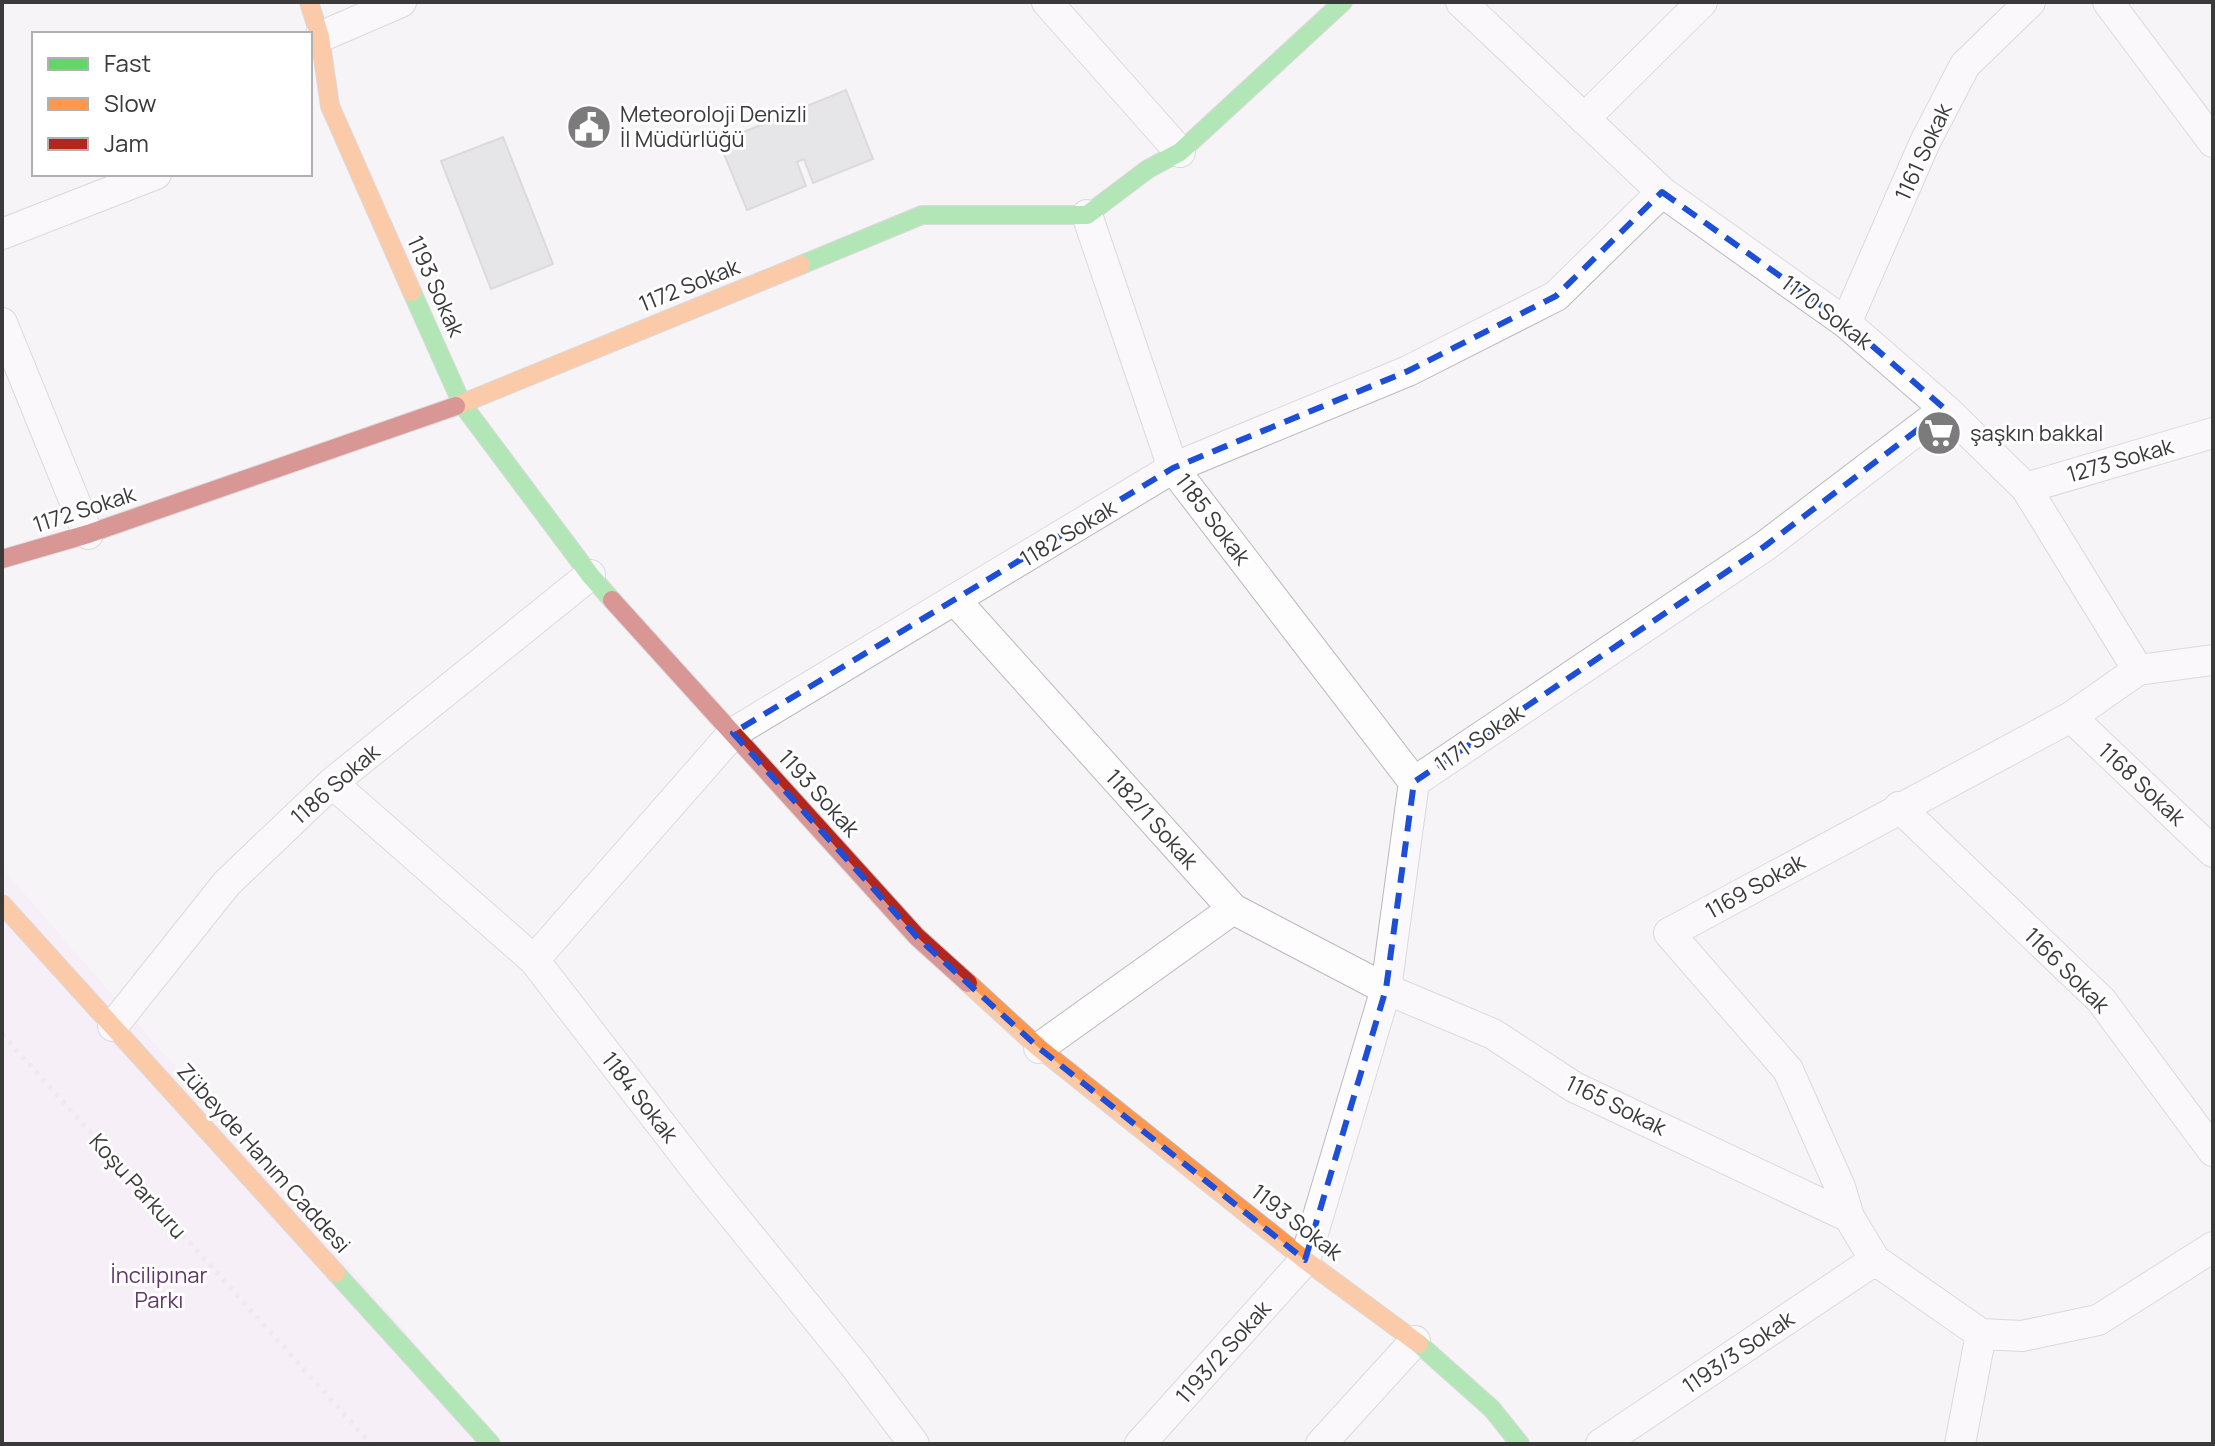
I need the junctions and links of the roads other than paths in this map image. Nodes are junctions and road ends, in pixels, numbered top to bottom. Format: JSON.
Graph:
{"nodes":[{"id":1,"x":309,"y":2,"type":"edge"},
{"id":2,"x":401,"y":2,"type":"edge"},
{"id":3,"x":1047,"y":2,"type":"edge"},
{"id":4,"x":1343,"y":2,"type":"edge"},
{"id":5,"x":1461,"y":2,"type":"edge"},
{"id":6,"x":1702,"y":2,"type":"edge"},
{"id":7,"x":2030,"y":2,"type":"edge"},
{"id":8,"x":2108,"y":2,"type":"edge"},
{"id":9,"x":320,"y":37,"type":"junction"},
{"id":10,"x":320,"y":110,"type":"edge"},
{"id":11,"x":1584,"y":119,"type":"junction"},
{"id":12,"x":2213,"y":142,"type":"edge"},
{"id":13,"x":1180,"y":152,"type":"junction"},
{"id":14,"x":151,"y":176,"type":"edge"},
{"id":15,"x":1662,"y":192,"type":"junction"},
{"id":16,"x":1087,"y":215,"type":"junction"},
{"id":17,"x":2,"y":234,"type":"edge"},
{"id":18,"x":2,"y":323,"type":"edge"},
{"id":19,"x":1846,"y":323,"type":"junction"},
{"id":20,"x":462,"y":404,"type":"junction"},
{"id":21,"x":1945,"y":409,"type":"junction"},
{"id":22,"x":2213,"y":433,"type":"edge"},
{"id":23,"x":1173,"y":468,"type":"junction"},
{"id":24,"x":2026,"y":488,"type":"junction"},
{"id":25,"x":88,"y":534,"type":"junction"},
{"id":26,"x":2,"y":559,"type":"edge"},
{"id":27,"x":590,"y":575,"type":"junction"},
{"id":28,"x":956,"y":601,"type":"junction"},
{"id":29,"x":2213,"y":660,"type":"edge"},
{"id":30,"x":2138,"y":670,"type":"junction"},
{"id":31,"x":2071,"y":717,"type":"junction"},
{"id":32,"x":733,"y":733,"type":"junction"},
{"id":33,"x":1414,"y":782,"type":"junction"},
{"id":34,"x":332,"y":783,"type":"junction"},
{"id":35,"x":1899,"y":807,"type":"junction"},
{"id":36,"x":2213,"y":852,"type":"edge"},
{"id":37,"x":2,"y":904,"type":"edge"},
{"id":38,"x":1233,"y":909,"type":"junction"},
{"id":39,"x":534,"y":960,"type":"junction"},
{"id":40,"x":1386,"y":989,"type":"junction"},
{"id":41,"x":113,"y":1026,"type":"junction"},
{"id":42,"x":1039,"y":1048,"type":"junction"},
{"id":43,"x":2213,"y":1151,"type":"edge"},
{"id":44,"x":1849,"y":1217,"type":"junction"},
{"id":45,"x":2213,"y":1247,"type":"edge"},
{"id":46,"x":1305,"y":1260,"type":"junction"},
{"id":47,"x":1875,"y":1260,"type":"junction"},
{"id":48,"x":1981,"y":1334,"type":"junction"},
{"id":49,"x":1415,"y":1341,"type":"junction"},
{"id":50,"x":491,"y":1444,"type":"edge"},
{"id":51,"x":914,"y":1444,"type":"edge"},
{"id":52,"x":1140,"y":1444,"type":"edge"},
{"id":53,"x":1321,"y":1444,"type":"edge"},
{"id":54,"x":1520,"y":1444,"type":"edge"},
{"id":55,"x":1601,"y":1444,"type":"edge"},
{"id":56,"x":1960,"y":1444,"type":"edge"}],
"edges":[{"from":1,"to":9,"type":"street","name":"1193 Sokak"},
{"from":2,"to":9,"type":"street"},
{"from":3,"to":13,"type":"street"},
{"from":4,"to":13,"type":"street"},
{"from":5,"to":11,"type":"street","name":"1170 Sokak"},
{"from":6,"to":11,"type":"street"},
{"from":7,"to":19,"type":"street","name":"1161 Sokak"},
{"from":8,"to":12,"type":"street"},
{"from":9,"to":10,"type":"street","name":"1193 Sokak"},
{"from":10,"to":20,"type":"street","name":"1193 Sokak"},
{"from":11,"to":15,"type":"street","name":"1170 Sokak"},
{"from":13,"to":16,"type":"street"},
{"from":14,"to":17,"type":"street"},
{"from":15,"to":19,"type":"street","name":"1170 Sokak"},
{"from":15,"to":23,"type":"street","name":"1182 Sokak"},
{"from":16,"to":20,"type":"street","name":"1172 Sokak"},
{"from":16,"to":23,"type":"street","name":"1185 Sokak"},
{"from":18,"to":25,"type":"street"},
{"from":19,"to":21,"type":"street","name":"1170 Sokak"},
{"from":20,"to":25,"type":"street","name":"1172 Sokak"},
{"from":20,"to":27,"type":"street","name":"1193 Sokak"},
{"from":21,"to":24,"type":"street","name":"1170 Sokak"},
{"from":21,"to":33,"type":"street","name":"1171 Sokak"},
{"from":22,"to":24,"type":"street","name":"1273 Sokak"},
{"from":23,"to":28,"type":"street","name":"1182 Sokak"},
{"from":23,"to":33,"type":"street","name":"1185 Sokak"},
{"from":24,"to":30,"type":"street","name":"1170 Sokak"},
{"from":25,"to":26,"type":"street","name":"1172 Sokak"},
{"from":27,"to":32,"type":"street","name":"1193 Sokak"},
{"from":27,"to":34,"type":"street","name":"1186 Sokak"},
{"from":28,"to":32,"type":"street","name":"1182 Sokak"},
{"from":28,"to":38,"type":"street","name":"1182/1 Sokak"},
{"from":29,"to":30,"type":"street"},
{"from":30,"to":31,"type":"street","name":"1169 Sokak"},
{"from":31,"to":35,"type":"street","name":"1169 Sokak"},
{"from":31,"to":36,"type":"street","name":"1168 Sokak"},
{"from":32,"to":39,"type":"street","name":"1182 Sokak"},
{"from":32,"to":42,"type":"street","name":"1193 Sokak"},
{"from":33,"to":40,"type":"street","name":"1171 Sokak"},
{"from":34,"to":39,"type":"street","name":"1184 Sokak"},
{"from":34,"to":41,"type":"street","name":"1186 Sokak"},
{"from":35,"to":43,"type":"street","name":"1166 Sokak"},
{"from":35,"to":44,"type":"street","name":"1169 Sokak"},
{"from":37,"to":41,"type":"street","name":"Zübeyde Hanım Caddesi"},
{"from":38,"to":40,"type":"street","name":"1182/1 Sokak"},
{"from":38,"to":42,"type":"street"},
{"from":39,"to":51,"type":"street","name":"1184 Sokak"},
{"from":40,"to":44,"type":"street","name":"1165 Sokak"},
{"from":40,"to":46,"type":"street","name":"1171 Sokak"},
{"from":41,"to":50,"type":"street","name":"Zübeyde Hanım Caddesi"},
{"from":42,"to":46,"type":"street","name":"1193 Sokak"},
{"from":44,"to":47,"type":"street"},
{"from":45,"to":48,"type":"street"},
{"from":46,"to":49,"type":"street","name":"1193 Sokak"},
{"from":46,"to":52,"type":"street","name":"1193/2 Sokak"},
{"from":47,"to":48,"type":"street"},
{"from":47,"to":55,"type":"street","name":"1193/3 Sokak"},
{"from":48,"to":56,"type":"street"},
{"from":49,"to":53,"type":"street"},
{"from":49,"to":54,"type":"street","name":"1193 Sokak"}]}
